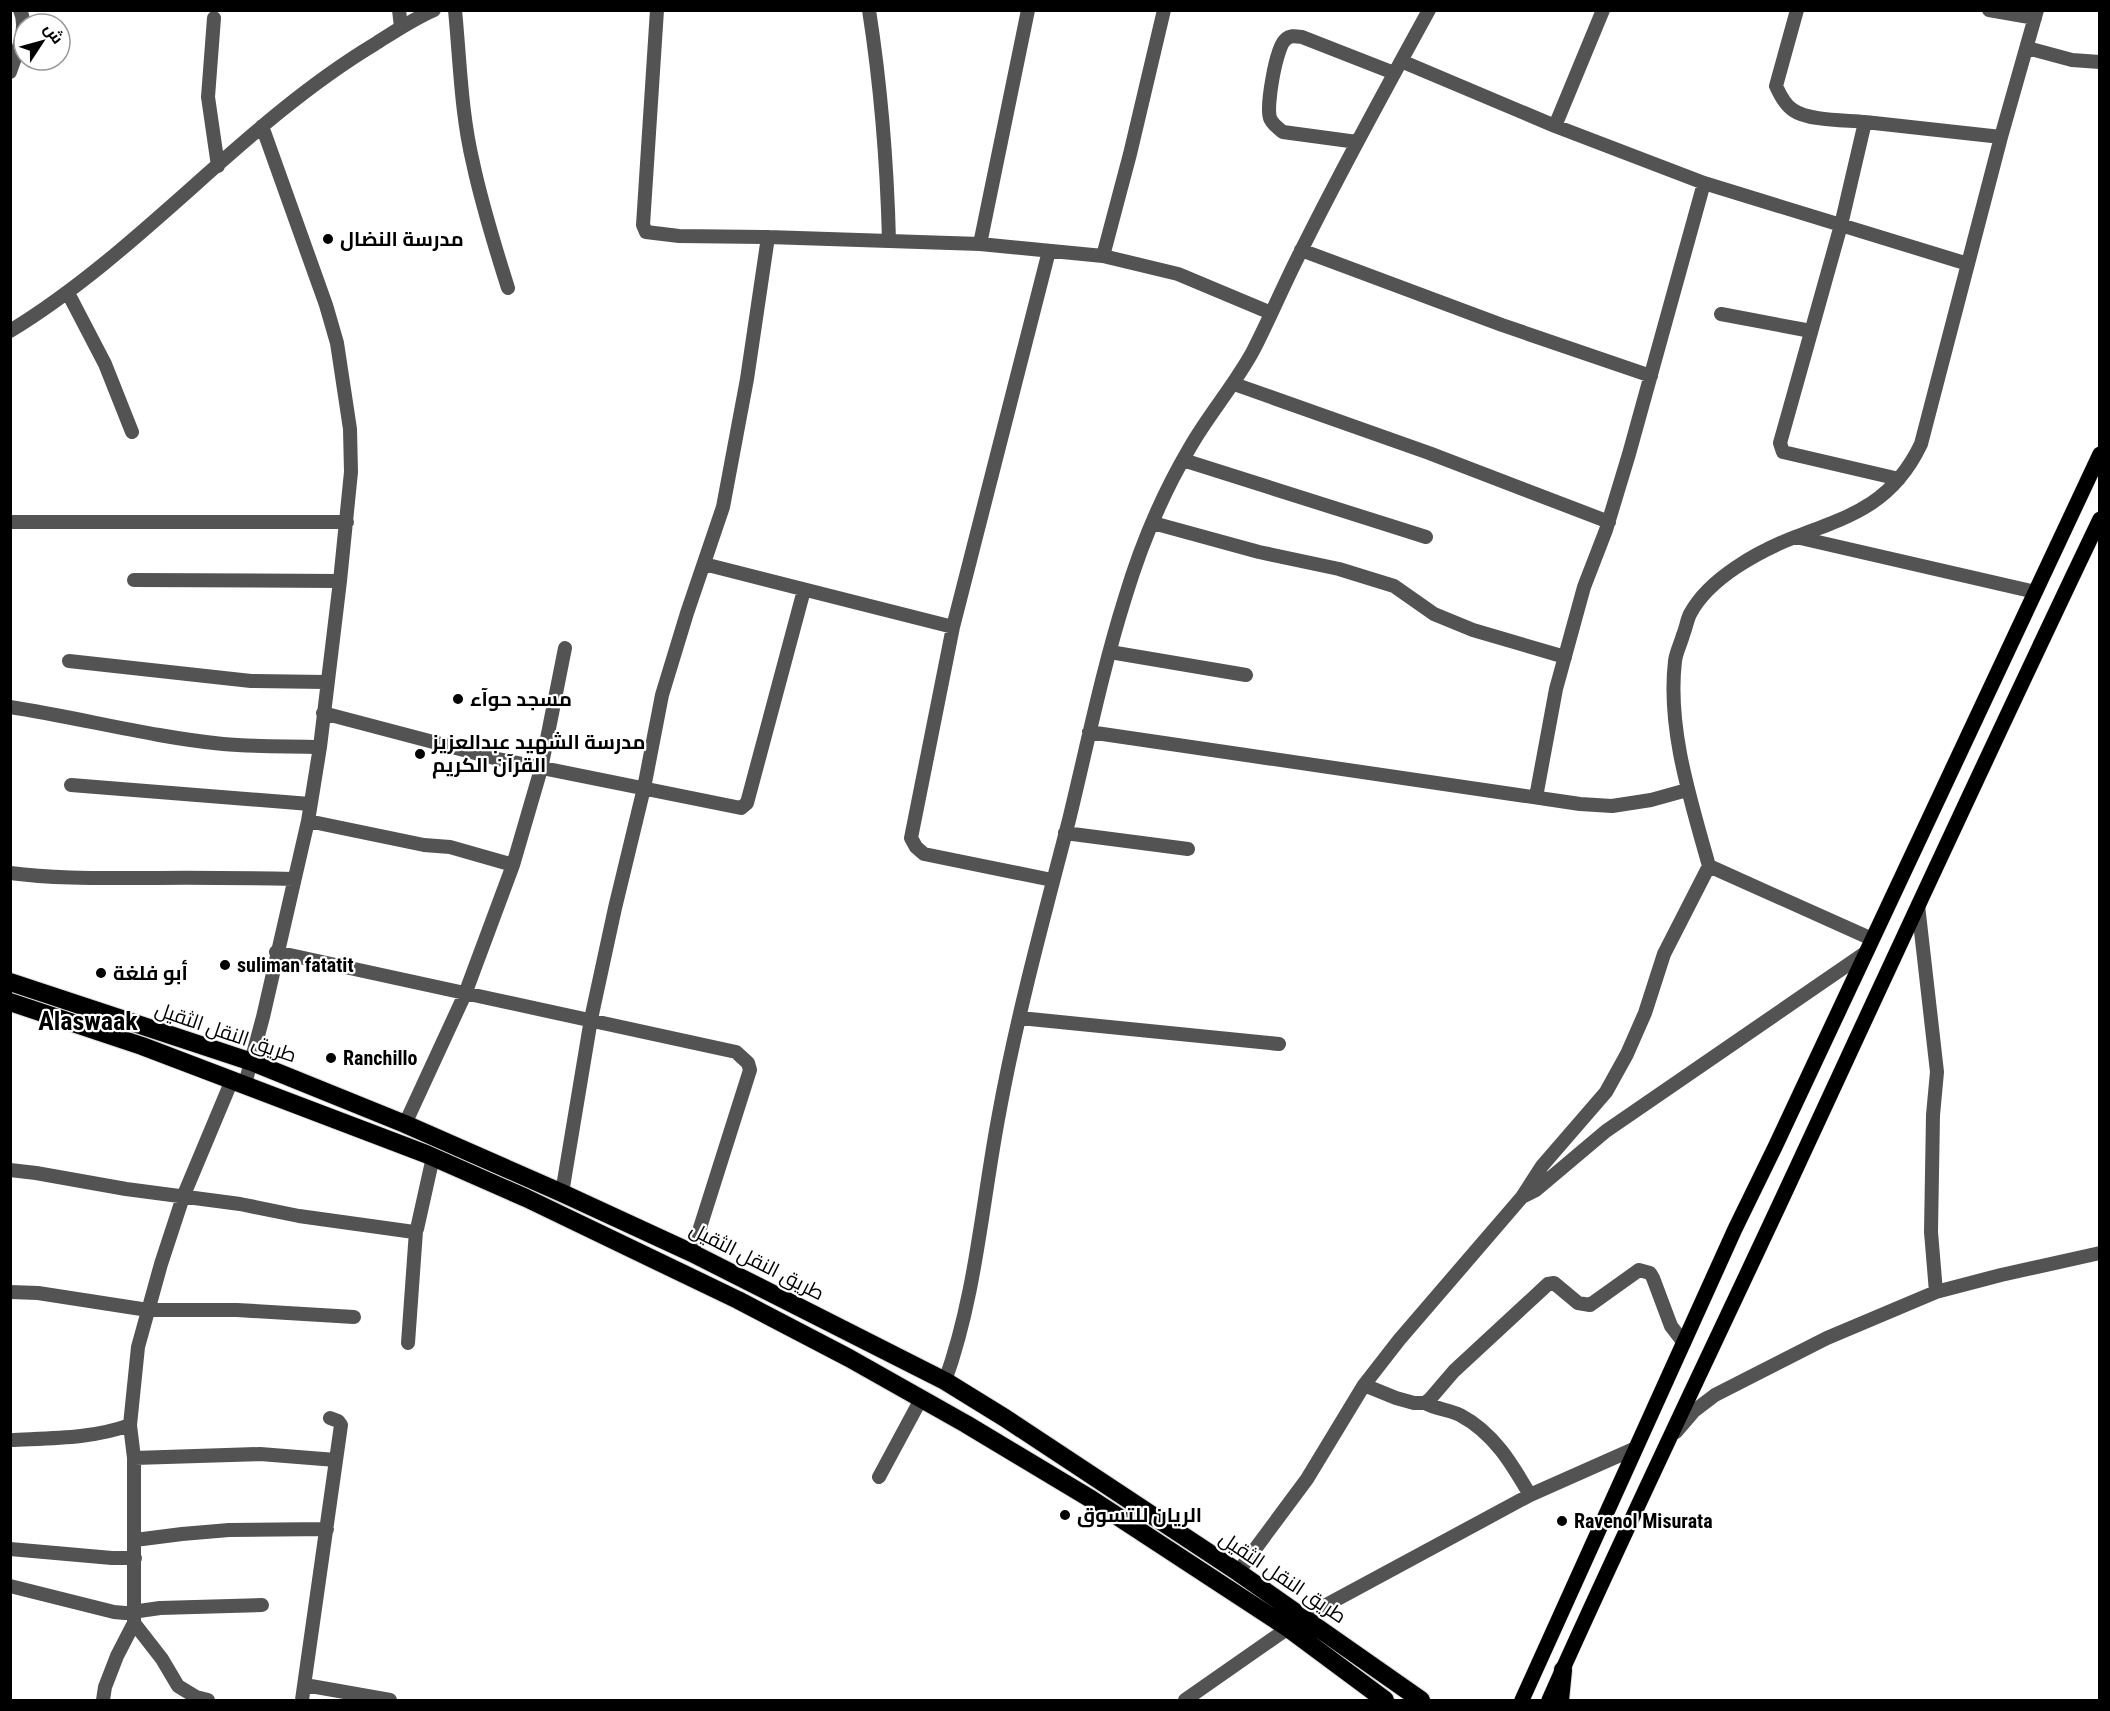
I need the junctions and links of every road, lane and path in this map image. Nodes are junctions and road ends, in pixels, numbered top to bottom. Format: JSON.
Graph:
{"nodes":[{"id":1,"x":20,"y":10,"type":"edge"},
{"id":2,"x":399,"y":10,"type":"edge"},
{"id":3,"x":434,"y":10,"type":"edge"},
{"id":4,"x":455,"y":10,"type":"edge"},
{"id":5,"x":657,"y":10,"type":"edge"},
{"id":6,"x":869,"y":10,"type":"edge"},
{"id":7,"x":1028,"y":10,"type":"edge"},
{"id":8,"x":1164,"y":10,"type":"edge"},
{"id":9,"x":1429,"y":10,"type":"edge"},
{"id":10,"x":1603,"y":10,"type":"edge"},
{"id":11,"x":1797,"y":10,"type":"edge"},
{"id":12,"x":1989,"y":10,"type":"edge"},
{"id":13,"x":2036,"y":14,"type":"edge"},
{"id":14,"x":214,"y":18,"type":"dead end"},
{"id":15,"x":401,"y":27,"type":"junction"},
{"id":16,"x":2027,"y":48,"type":"junction"},
{"id":17,"x":2100,"y":62,"type":"edge"},
{"id":18,"x":1397,"y":67,"type":"junction"},
{"id":19,"x":10,"y":72,"type":"edge"},
{"id":20,"x":1865,"y":122,"type":"junction"},
{"id":21,"x":262,"y":126,"type":"junction"},
{"id":22,"x":1555,"y":126,"type":"junction"},
{"id":23,"x":2001,"y":137,"type":"junction"},
{"id":24,"x":1357,"y":142,"type":"junction"},
{"id":25,"x":218,"y":166,"type":"junction"},
{"id":26,"x":1704,"y":183,"type":"junction"},
{"id":27,"x":1841,"y":225,"type":"junction"},
{"id":28,"x":768,"y":237,"type":"junction"},
{"id":29,"x":889,"y":240,"type":"junction"},
{"id":30,"x":980,"y":244,"type":"junction"},
{"id":31,"x":1301,"y":250,"type":"junction"},
{"id":32,"x":1049,"y":251,"type":"junction"},
{"id":33,"x":1103,"y":256,"type":"junction"},
{"id":34,"x":1968,"y":264,"type":"junction"},
{"id":35,"x":508,"y":288,"type":"dead end"},
{"id":36,"x":68,"y":293,"type":"junction"},
{"id":37,"x":1271,"y":313,"type":"junction"},
{"id":38,"x":1721,"y":314,"type":"dead end"},
{"id":39,"x":10,"y":331,"type":"edge"},
{"id":40,"x":1811,"y":331,"type":"junction"},
{"id":41,"x":1651,"y":376,"type":"junction"},
{"id":42,"x":1234,"y":384,"type":"junction"},
{"id":43,"x":132,"y":432,"type":"dead end"},
{"id":44,"x":2100,"y":454,"type":"edge"},
{"id":45,"x":1183,"y":460,"type":"junction"},
{"id":46,"x":1899,"y":479,"type":"junction"},
{"id":47,"x":2100,"y":519,"type":"edge"},
{"id":48,"x":10,"y":522,"type":"edge"},
{"id":49,"x":346,"y":522,"type":"junction"},
{"id":50,"x":1609,"y":522,"type":"junction"},
{"id":51,"x":1153,"y":523,"type":"junction"},
{"id":52,"x":1426,"y":537,"type":"dead end"},
{"id":53,"x":1796,"y":537,"type":"junction"},
{"id":54,"x":704,"y":564,"type":"junction"},
{"id":55,"x":134,"y":580,"type":"dead end"},
{"id":56,"x":340,"y":581,"type":"junction"},
{"id":57,"x":804,"y":590,"type":"junction"},
{"id":58,"x":2035,"y":592,"type":"junction"},
{"id":59,"x":953,"y":627,"type":"junction"},
{"id":60,"x":565,"y":648,"type":"dead end"},
{"id":61,"x":1110,"y":652,"type":"junction"},
{"id":62,"x":1565,"y":657,"type":"junction"},
{"id":63,"x":69,"y":661,"type":"dead end"},
{"id":64,"x":1246,"y":675,"type":"dead end"},
{"id":65,"x":326,"y":682,"type":"junction"},
{"id":66,"x":10,"y":707,"type":"edge"},
{"id":67,"x":323,"y":713,"type":"junction"},
{"id":68,"x":1089,"y":732,"type":"junction"},
{"id":69,"x":1966,"y":741,"type":"junction"},
{"id":70,"x":320,"y":747,"type":"junction"},
{"id":71,"x":1988,"y":752,"type":"junction"},
{"id":72,"x":541,"y":769,"type":"junction"},
{"id":73,"x":71,"y":785,"type":"dead end"},
{"id":74,"x":644,"y":788,"type":"junction"},
{"id":75,"x":1687,"y":790,"type":"junction"},
{"id":76,"x":1536,"y":797,"type":"junction"},
{"id":77,"x":310,"y":804,"type":"junction"},
{"id":78,"x":308,"y":821,"type":"junction"},
{"id":79,"x":1065,"y":833,"type":"junction"},
{"id":80,"x":1188,"y":849,"type":"dead end"},
{"id":81,"x":513,"y":865,"type":"junction"},
{"id":82,"x":1709,"y":866,"type":"junction"},
{"id":83,"x":10,"y":873,"type":"edge"},
{"id":84,"x":294,"y":879,"type":"junction"},
{"id":85,"x":1052,"y":880,"type":"junction"},
{"id":86,"x":1918,"y":905,"type":"junction"},
{"id":87,"x":1868,"y":946,"type":"junction"},
{"id":88,"x":276,"y":952,"type":"junction"},
{"id":89,"x":10,"y":982,"type":"edge"},
{"id":90,"x":465,"y":994,"type":"junction"},
{"id":91,"x":10,"y":1002,"type":"edge"},
{"id":92,"x":1020,"y":1018,"type":"junction"},
{"id":93,"x":591,"y":1019,"type":"junction"},
{"id":94,"x":1279,"y":1044,"type":"dead end"},
{"id":95,"x":252,"y":1062,"type":"junction"},
{"id":96,"x":239,"y":1082,"type":"junction"},
{"id":97,"x":405,"y":1124,"type":"junction"},
{"id":98,"x":433,"y":1157,"type":"junction"},
{"id":99,"x":10,"y":1170,"type":"edge"},
{"id":100,"x":562,"y":1192,"type":"junction"},
{"id":101,"x":183,"y":1197,"type":"junction"},
{"id":102,"x":1522,"y":1197,"type":"junction"},
{"id":103,"x":416,"y":1231,"type":"junction"},
{"id":104,"x":693,"y":1253,"type":"junction"},
{"id":105,"x":2100,"y":1253,"type":"edge"},
{"id":106,"x":10,"y":1292,"type":"edge"},
{"id":107,"x":1936,"y":1292,"type":"junction"},
{"id":108,"x":148,"y":1310,"type":"junction"},
{"id":109,"x":354,"y":1317,"type":"dead end"},
{"id":110,"x":408,"y":1343,"type":"dead end"},
{"id":111,"x":1684,"y":1343,"type":"junction"},
{"id":112,"x":945,"y":1381,"type":"junction"},
{"id":113,"x":1364,"y":1385,"type":"junction"},
{"id":114,"x":921,"y":1399,"type":"junction"},
{"id":115,"x":1425,"y":1403,"type":"junction"},
{"id":116,"x":330,"y":1419,"type":"dead end"},
{"id":117,"x":130,"y":1425,"type":"junction"},
{"id":118,"x":1670,"y":1438,"type":"junction"},
{"id":119,"x":10,"y":1440,"type":"edge"},
{"id":120,"x":1636,"y":1448,"type":"junction"},
{"id":121,"x":134,"y":1458,"type":"junction"},
{"id":122,"x":336,"y":1460,"type":"junction"},
{"id":123,"x":879,"y":1477,"type":"dead end"},
{"id":124,"x":1530,"y":1495,"type":"junction"},
{"id":125,"x":327,"y":1529,"type":"junction"},
{"id":126,"x":135,"y":1540,"type":"junction"},
{"id":127,"x":10,"y":1549,"type":"edge"},
{"id":128,"x":135,"y":1558,"type":"junction"},
{"id":129,"x":1238,"y":1572,"type":"junction"},
{"id":130,"x":10,"y":1586,"type":"edge"},
{"id":131,"x":262,"y":1605,"type":"dead end"},
{"id":132,"x":135,"y":1617,"type":"junction"},
{"id":133,"x":1304,"y":1617,"type":"junction"},
{"id":134,"x":1288,"y":1628,"type":"junction"},
{"id":135,"x":1563,"y":1670,"type":"junction"},
{"id":136,"x":305,"y":1685,"type":"junction"},
{"id":137,"x":103,"y":1701,"type":"edge"},
{"id":138,"x":208,"y":1701,"type":"edge"},
{"id":139,"x":302,"y":1701,"type":"edge"},
{"id":140,"x":390,"y":1701,"type":"edge"},
{"id":141,"x":1185,"y":1701,"type":"edge"},
{"id":142,"x":1385,"y":1701,"type":"edge"},
{"id":143,"x":1421,"y":1701,"type":"edge"},
{"id":144,"x":1522,"y":1701,"type":"edge"},
{"id":145,"x":1550,"y":1701,"type":"edge"},
{"id":146,"x":1560,"y":1701,"type":"edge"}],
"edges":[{"from":1,"to":19,"type":"street"},
{"from":2,"to":15,"type":"street"},
{"from":3,"to":15,"type":"street"},
{"from":4,"to":35,"type":"street"},
{"from":5,"to":28,"type":"street"},
{"from":6,"to":29,"type":"street"},
{"from":7,"to":30,"type":"street"},
{"from":8,"to":33,"type":"street"},
{"from":9,"to":18,"type":"street"},
{"from":10,"to":22,"type":"street"},
{"from":11,"to":20,"type":"street"},
{"from":12,"to":13,"type":"street"},
{"from":13,"to":16,"type":"street"},
{"from":14,"to":25,"type":"street"},
{"from":15,"to":21,"type":"street"},
{"from":16,"to":17,"type":"street"},
{"from":16,"to":23,"type":"street"},
{"from":18,"to":22,"type":"street"},
{"from":18,"to":24,"type":"street"},
{"from":18,"to":24,"type":"street"},
{"from":20,"to":23,"type":"street"},
{"from":20,"to":27,"type":"street"},
{"from":21,"to":25,"type":"street"},
{"from":21,"to":49,"type":"street"},
{"from":22,"to":26,"type":"street"},
{"from":23,"to":34,"type":"street"},
{"from":24,"to":31,"type":"street"},
{"from":25,"to":36,"type":"street"},
{"from":26,"to":27,"type":"street"},
{"from":26,"to":41,"type":"street"},
{"from":27,"to":34,"type":"street"},
{"from":27,"to":40,"type":"street"},
{"from":28,"to":29,"type":"street"},
{"from":28,"to":54,"type":"street"},
{"from":29,"to":30,"type":"street"},
{"from":30,"to":32,"type":"street"},
{"from":31,"to":37,"type":"street"},
{"from":31,"to":41,"type":"street"},
{"from":32,"to":33,"type":"street"},
{"from":32,"to":59,"type":"street"},
{"from":33,"to":37,"type":"street"},
{"from":34,"to":46,"type":"street"},
{"from":36,"to":39,"type":"street"},
{"from":36,"to":43,"type":"street"},
{"from":37,"to":42,"type":"street"},
{"from":38,"to":40,"type":"street"},
{"from":40,"to":46,"type":"street"},
{"from":41,"to":50,"type":"street"},
{"from":42,"to":45,"type":"street"},
{"from":42,"to":50,"type":"street"},
{"from":44,"to":58,"type":"main road"},
{"from":45,"to":51,"type":"street"},
{"from":45,"to":52,"type":"street"},
{"from":46,"to":53,"type":"street"},
{"from":47,"to":71,"type":"main road"},
{"from":48,"to":49,"type":"street"},
{"from":49,"to":56,"type":"street"},
{"from":50,"to":62,"type":"street"},
{"from":51,"to":61,"type":"street"},
{"from":51,"to":62,"type":"street"},
{"from":53,"to":58,"type":"street"},
{"from":53,"to":75,"type":"street"},
{"from":54,"to":57,"type":"street"},
{"from":54,"to":74,"type":"street"},
{"from":55,"to":56,"type":"street"},
{"from":56,"to":65,"type":"street"},
{"from":57,"to":59,"type":"street"},
{"from":57,"to":74,"type":"street"},
{"from":58,"to":69,"type":"main road"},
{"from":59,"to":85,"type":"street"},
{"from":60,"to":72,"type":"street"},
{"from":61,"to":64,"type":"street"},
{"from":61,"to":68,"type":"street"},
{"from":62,"to":76,"type":"street"},
{"from":63,"to":65,"type":"street"},
{"from":65,"to":67,"type":"street"},
{"from":66,"to":70,"type":"street"},
{"from":67,"to":70,"type":"street"},
{"from":67,"to":72,"type":"street"},
{"from":68,"to":76,"type":"street"},
{"from":68,"to":79,"type":"street"},
{"from":69,"to":71,"type":"main road"},
{"from":69,"to":87,"type":"main road"},
{"from":70,"to":77,"type":"street"},
{"from":71,"to":86,"type":"main road"},
{"from":72,"to":74,"type":"street"},
{"from":72,"to":81,"type":"street"},
{"from":73,"to":77,"type":"street"},
{"from":74,"to":93,"type":"street"},
{"from":75,"to":76,"type":"street"},
{"from":75,"to":82,"type":"street"},
{"from":77,"to":78,"type":"street"},
{"from":78,"to":81,"type":"street"},
{"from":78,"to":84,"type":"street"},
{"from":79,"to":80,"type":"street"},
{"from":79,"to":85,"type":"street"},
{"from":81,"to":90,"type":"street"},
{"from":82,"to":87,"type":"street"},
{"from":82,"to":102,"type":"street"},
{"from":83,"to":84,"type":"street"},
{"from":84,"to":88,"type":"street"},
{"from":85,"to":92,"type":"street"},
{"from":86,"to":107,"type":"street"},
{"from":86,"to":118,"type":"main road"},
{"from":87,"to":102,"type":"street"},
{"from":87,"to":111,"type":"main road"},
{"from":88,"to":90,"type":"street"},
{"from":88,"to":95,"type":"street"},
{"from":89,"to":95,"type":"highway","name":"طريق النقل الثقيل"},
{"from":90,"to":93,"type":"street"},
{"from":90,"to":97,"type":"street"},
{"from":91,"to":96,"type":"highway","name":"طريق النقل الثقيل"},
{"from":92,"to":94,"type":"street"},
{"from":92,"to":112,"type":"street"},
{"from":93,"to":100,"type":"street"},
{"from":93,"to":104,"type":"street"},
{"from":95,"to":96,"type":"street"},
{"from":95,"to":97,"type":"highway","name":"طريق النقل الثقيل"},
{"from":96,"to":98,"type":"highway","name":"طريق النقل الثقيل"},
{"from":96,"to":101,"type":"street"},
{"from":97,"to":100,"type":"highway","name":"طريق النقل الثقيل"},
{"from":98,"to":103,"type":"street"},
{"from":98,"to":114,"type":"highway","name":"طريق النقل الثقيل"},
{"from":99,"to":101,"type":"street"},
{"from":100,"to":104,"type":"highway","name":"طريق النقل الثقيل"},
{"from":101,"to":103,"type":"street"},
{"from":101,"to":108,"type":"street"},
{"from":102,"to":113,"type":"street"},
{"from":103,"to":110,"type":"street"},
{"from":104,"to":112,"type":"highway","name":"طريق النقل الثقيل"},
{"from":105,"to":107,"type":"street"},
{"from":106,"to":108,"type":"street"},
{"from":107,"to":118,"type":"street"},
{"from":108,"to":109,"type":"street"},
{"from":108,"to":117,"type":"street"},
{"from":111,"to":115,"type":"street"},
{"from":111,"to":120,"type":"main road"},
{"from":112,"to":129,"type":"highway","name":"طريق النقل الثقيل"},
{"from":113,"to":115,"type":"street"},
{"from":113,"to":129,"type":"street"},
{"from":114,"to":123,"type":"street"},
{"from":114,"to":134,"type":"highway","name":"طريق النقل الثقيل"},
{"from":115,"to":124,"type":"street"},
{"from":116,"to":122,"type":"street"},
{"from":117,"to":119,"type":"street"},
{"from":117,"to":121,"type":"street"},
{"from":118,"to":135,"type":"main road"},
{"from":120,"to":124,"type":"street"},
{"from":120,"to":144,"type":"main road"},
{"from":121,"to":122,"type":"street"},
{"from":121,"to":126,"type":"street"},
{"from":122,"to":125,"type":"street"},
{"from":124,"to":133,"type":"street"},
{"from":125,"to":126,"type":"street"},
{"from":125,"to":136,"type":"street"},
{"from":126,"to":128,"type":"street"},
{"from":127,"to":128,"type":"street"},
{"from":128,"to":132,"type":"street"},
{"from":129,"to":133,"type":"highway","name":"طريق النقل الثقيل"},
{"from":130,"to":132,"type":"street"},
{"from":131,"to":132,"type":"street"},
{"from":132,"to":137,"type":"street"},
{"from":132,"to":138,"type":"street"},
{"from":133,"to":134,"type":"street"},
{"from":133,"to":143,"type":"highway","name":"طريق النقل الثقيل"},
{"from":134,"to":141,"type":"street"},
{"from":134,"to":142,"type":"highway","name":"طريق النقل الثقيل"},
{"from":135,"to":145,"type":"main road"},
{"from":135,"to":146,"type":"highway"},
{"from":136,"to":139,"type":"street"},
{"from":136,"to":140,"type":"street"}]}
